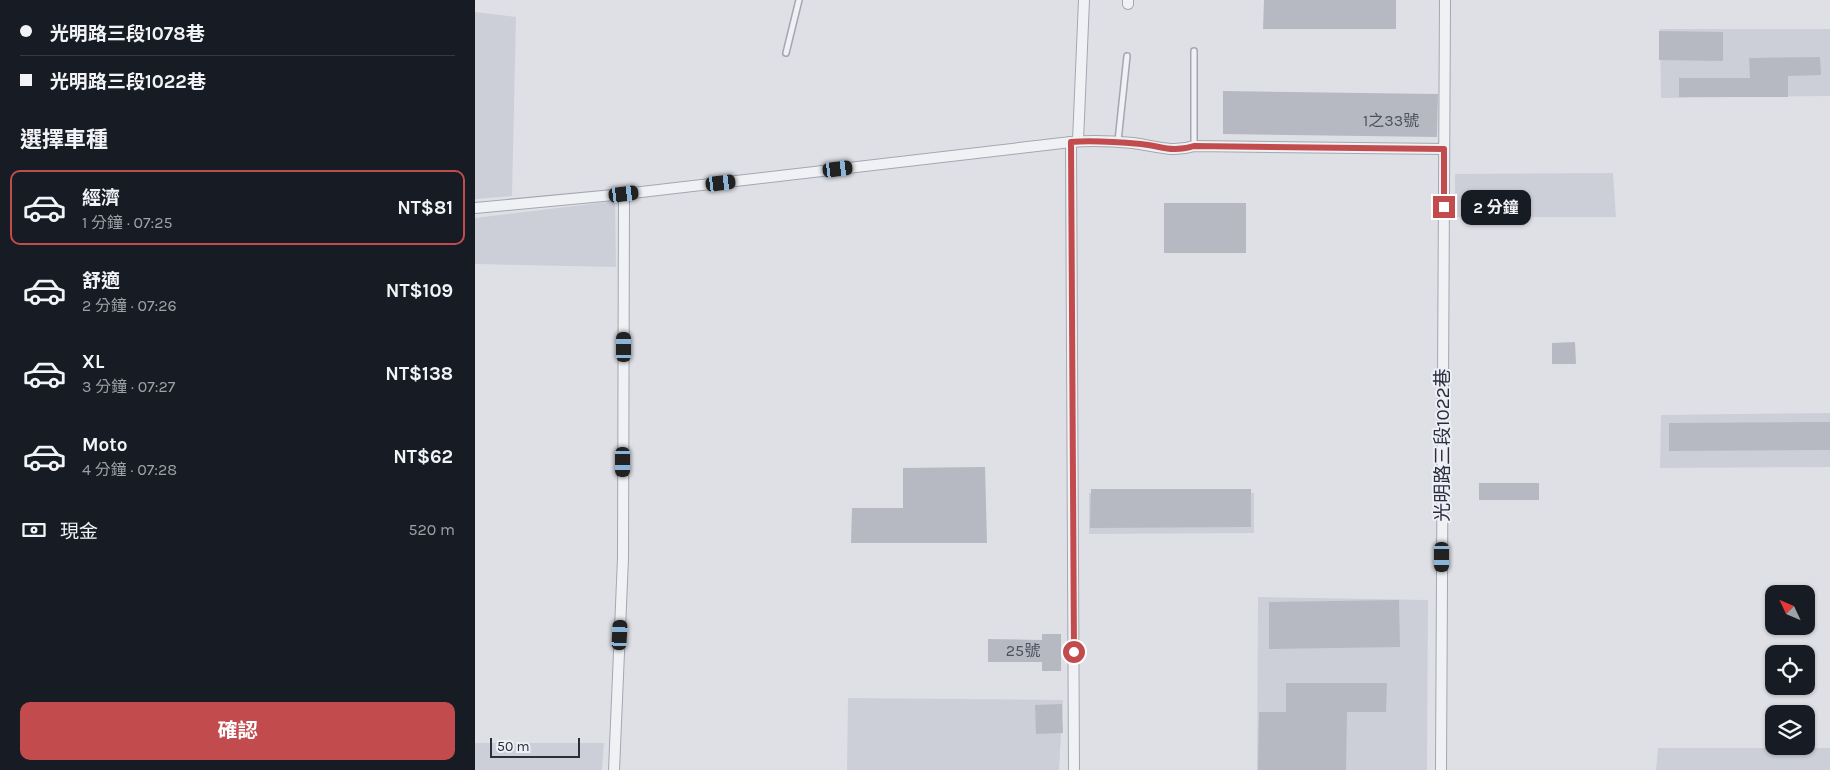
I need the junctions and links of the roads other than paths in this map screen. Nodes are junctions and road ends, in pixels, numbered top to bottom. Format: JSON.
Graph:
{"nodes":[{"id":1,"x":799,"y":0,"type":"edge"},
{"id":2,"x":1084,"y":0,"type":"edge"},
{"id":3,"x":1445,"y":0,"type":"edge"},
{"id":4,"x":1194,"y":51,"type":"dead end"},
{"id":5,"x":786,"y":53,"type":"dead end"},
{"id":6,"x":1127,"y":56,"type":"dead end"},
{"id":7,"x":1075,"y":141,"type":"junction"},
{"id":8,"x":1117,"y":141,"type":"junction"},
{"id":9,"x":1194,"y":146,"type":"junction"},
{"id":10,"x":1444,"y":149,"type":"junction"},
{"id":11,"x":624,"y":194,"type":"junction"},
{"id":12,"x":475,"y":208,"type":"edge"},
{"id":13,"x":614,"y":770,"type":"edge"},
{"id":14,"x":1074,"y":770,"type":"edge"},
{"id":15,"x":1441,"y":770,"type":"edge"}],
"edges":[{"from":1,"to":5,"type":"lane"},
{"from":2,"to":7,"type":"street"},
{"from":3,"to":10,"type":"street","name":"光明路三段1022巷"},
{"from":4,"to":9,"type":"lane"},
{"from":6,"to":8,"type":"lane"},
{"from":7,"to":8,"type":"street"},
{"from":7,"to":11,"type":"street"},
{"from":7,"to":14,"type":"street"},
{"from":8,"to":9,"type":"street"},
{"from":9,"to":10,"type":"street"},
{"from":10,"to":15,"type":"street","name":"光明路三段1022巷"},
{"from":11,"to":12,"type":"street"},
{"from":11,"to":13,"type":"street"}]}
